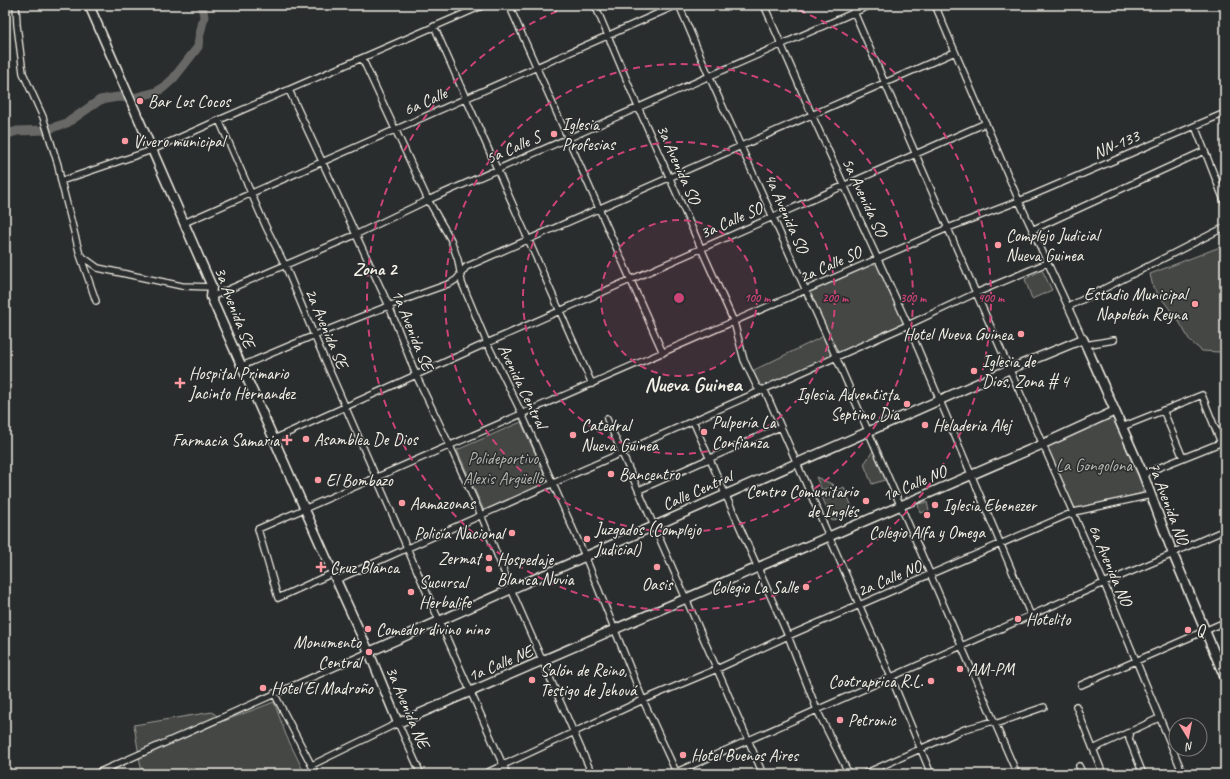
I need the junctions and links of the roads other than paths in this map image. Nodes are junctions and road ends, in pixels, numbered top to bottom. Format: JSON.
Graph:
{"nodes":[{"id":1,"x":16,"y":5,"type":"edge"},
{"id":2,"x":89,"y":5,"type":"edge"},
{"id":3,"x":484,"y":5,"type":"edge"},
{"id":4,"x":508,"y":5,"type":"edge"},
{"id":5,"x":595,"y":5,"type":"edge"},
{"id":6,"x":678,"y":5,"type":"edge"},
{"id":7,"x":764,"y":5,"type":"edge"},
{"id":8,"x":851,"y":5,"type":"edge"},
{"id":9,"x":871,"y":5,"type":"edge"},
{"id":10,"x":935,"y":5,"type":"edge"},
{"id":11,"x":854,"y":12,"type":"junction"},
{"id":12,"x":434,"y":26,"type":"junction"},
{"id":13,"x":608,"y":36,"type":"junction"},
{"id":14,"x":781,"y":44,"type":"junction"},
{"id":15,"x":955,"y":52,"type":"junction"},
{"id":16,"x":362,"y":58,"type":"junction"},
{"id":17,"x":536,"y":67,"type":"junction"},
{"id":18,"x":709,"y":76,"type":"junction"},
{"id":19,"x":885,"y":84,"type":"junction"},
{"id":20,"x":289,"y":90,"type":"junction"},
{"id":21,"x":466,"y":98,"type":"junction"},
{"id":22,"x":638,"y":108,"type":"junction"},
{"id":23,"x":1225,"y":113,"type":"edge"},
{"id":24,"x":812,"y":115,"type":"junction"},
{"id":25,"x":218,"y":120,"type":"junction"},
{"id":26,"x":986,"y":123,"type":"junction"},
{"id":27,"x":1195,"y":126,"type":"junction"},
{"id":28,"x":394,"y":130,"type":"junction"},
{"id":29,"x":568,"y":138,"type":"junction"},
{"id":30,"x":742,"y":146,"type":"junction"},
{"id":31,"x":152,"y":150,"type":"junction"},
{"id":32,"x":1204,"y":151,"type":"junction"},
{"id":33,"x":915,"y":154,"type":"junction"},
{"id":34,"x":322,"y":162,"type":"junction"},
{"id":35,"x":497,"y":169,"type":"junction"},
{"id":36,"x":670,"y":178,"type":"junction"},
{"id":37,"x":61,"y":181,"type":"junction"},
{"id":38,"x":845,"y":186,"type":"junction"},
{"id":39,"x":252,"y":193,"type":"junction"},
{"id":40,"x":428,"y":200,"type":"junction"},
{"id":41,"x":1019,"y":201,"type":"junction"},
{"id":42,"x":1225,"y":203,"type":"edge"},
{"id":43,"x":599,"y":209,"type":"junction"},
{"id":44,"x":773,"y":217,"type":"junction"},
{"id":45,"x":184,"y":223,"type":"junction"},
{"id":46,"x":1225,"y":227,"type":"edge"},
{"id":47,"x":948,"y":228,"type":"junction"},
{"id":48,"x":1032,"y":230,"type":"junction"},
{"id":49,"x":355,"y":235,"type":"junction"},
{"id":50,"x":529,"y":240,"type":"junction"},
{"id":51,"x":701,"y":249,"type":"junction"},
{"id":52,"x":80,"y":255,"type":"junction"},
{"id":53,"x":878,"y":259,"type":"junction"},
{"id":54,"x":1047,"y":263,"type":"junction"},
{"id":55,"x":286,"y":265,"type":"junction"},
{"id":56,"x":461,"y":274,"type":"junction"},
{"id":57,"x":630,"y":280,"type":"junction"},
{"id":58,"x":212,"y":287,"type":"junction"},
{"id":59,"x":806,"y":290,"type":"junction"},
{"id":60,"x":976,"y":293,"type":"junction"},
{"id":61,"x":211,"y":297,"type":"junction"},
{"id":62,"x":96,"y":301,"type":"dead end"},
{"id":63,"x":389,"y":306,"type":"junction"},
{"id":64,"x":1068,"y":307,"type":"junction"},
{"id":65,"x":560,"y":311,"type":"junction"},
{"id":66,"x":734,"y":322,"type":"junction"},
{"id":67,"x":908,"y":325,"type":"junction"},
{"id":68,"x":314,"y":335,"type":"junction"},
{"id":69,"x":1114,"y":340,"type":"dead end"},
{"id":70,"x":1084,"y":342,"type":"junction"},
{"id":71,"x":487,"y":343,"type":"junction"},
{"id":72,"x":663,"y":353,"type":"junction"},
{"id":73,"x":836,"y":357,"type":"junction"},
{"id":74,"x":242,"y":366,"type":"junction"},
{"id":75,"x":1010,"y":369,"type":"junction"},
{"id":76,"x":416,"y":375,"type":"junction"},
{"id":77,"x":592,"y":384,"type":"junction"},
{"id":78,"x":763,"y":390,"type":"junction"},
{"id":79,"x":940,"y":400,"type":"junction"},
{"id":80,"x":346,"y":406,"type":"junction"},
{"id":81,"x":1115,"y":410,"type":"junction"},
{"id":82,"x":1163,"y":410,"type":"junction"},
{"id":83,"x":522,"y":414,"type":"junction"},
{"id":84,"x":607,"y":419,"type":"dead end"},
{"id":85,"x":693,"y":421,"type":"junction"},
{"id":86,"x":780,"y":427,"type":"junction"},
{"id":87,"x":1122,"y":427,"type":"junction"},
{"id":88,"x":867,"y":432,"type":"junction"},
{"id":89,"x":274,"y":439,"type":"junction"},
{"id":90,"x":1223,"y":442,"type":"edge"},
{"id":91,"x":1043,"y":444,"type":"junction"},
{"id":92,"x":450,"y":446,"type":"junction"},
{"id":93,"x":622,"y":452,"type":"junction"},
{"id":94,"x":710,"y":458,"type":"junction"},
{"id":95,"x":1183,"y":458,"type":"junction"},
{"id":96,"x":796,"y":463,"type":"junction"},
{"id":97,"x":1143,"y":474,"type":"junction"},
{"id":98,"x":971,"y":475,"type":"junction"},
{"id":99,"x":376,"y":478,"type":"junction"},
{"id":100,"x":552,"y":484,"type":"junction"},
{"id":101,"x":639,"y":490,"type":"junction"},
{"id":102,"x":726,"y":494,"type":"junction"},
{"id":103,"x":1151,"y":495,"type":"junction"},
{"id":104,"x":900,"y":506,"type":"junction"},
{"id":105,"x":305,"y":509,"type":"junction"},
{"id":106,"x":1074,"y":512,"type":"junction"},
{"id":107,"x":481,"y":516,"type":"junction"},
{"id":108,"x":654,"y":526,"type":"junction"},
{"id":109,"x":1225,"y":530,"type":"edge"},
{"id":110,"x":828,"y":536,"type":"junction"},
{"id":111,"x":1001,"y":544,"type":"junction"},
{"id":112,"x":407,"y":548,"type":"junction"},
{"id":113,"x":1173,"y":554,"type":"junction"},
{"id":114,"x":585,"y":556,"type":"junction"},
{"id":115,"x":758,"y":567,"type":"junction"},
{"id":116,"x":930,"y":575,"type":"junction"},
{"id":117,"x":334,"y":577,"type":"junction"},
{"id":118,"x":1104,"y":583,"type":"junction"},
{"id":119,"x":511,"y":589,"type":"junction"},
{"id":120,"x":686,"y":598,"type":"junction"},
{"id":121,"x":859,"y":606,"type":"junction"},
{"id":122,"x":1031,"y":616,"type":"junction"},
{"id":123,"x":440,"y":620,"type":"junction"},
{"id":124,"x":1225,"y":622,"type":"edge"},
{"id":125,"x":614,"y":630,"type":"junction"},
{"id":126,"x":1205,"y":630,"type":"junction"},
{"id":127,"x":788,"y":636,"type":"junction"},
{"id":128,"x":961,"y":646,"type":"junction"},
{"id":129,"x":368,"y":652,"type":"junction"},
{"id":130,"x":1136,"y":660,"type":"junction"},
{"id":131,"x":542,"y":661,"type":"junction"},
{"id":132,"x":717,"y":669,"type":"junction"},
{"id":133,"x":891,"y":678,"type":"junction"},
{"id":134,"x":1225,"y":678,"type":"edge"},
{"id":135,"x":1082,"y":685,"type":"dead end"},
{"id":136,"x":471,"y":692,"type":"junction"},
{"id":137,"x":274,"y":693,"type":"junction"},
{"id":138,"x":643,"y":700,"type":"junction"},
{"id":139,"x":1076,"y":706,"type":"dead end"},
{"id":140,"x":1044,"y":707,"type":"dead end"},
{"id":141,"x":817,"y":710,"type":"junction"},
{"id":142,"x":1159,"y":718,"type":"junction"},
{"id":143,"x":398,"y":723,"type":"junction"},
{"id":144,"x":994,"y":723,"type":"junction"},
{"id":145,"x":1131,"y":731,"type":"junction"},
{"id":146,"x":573,"y":732,"type":"junction"},
{"id":147,"x":749,"y":740,"type":"junction"},
{"id":148,"x":920,"y":748,"type":"junction"},
{"id":149,"x":1093,"y":748,"type":"junction"},
{"id":150,"x":312,"y":765,"type":"junction"},
{"id":151,"x":503,"y":766,"type":"junction"},
{"id":152,"x":1079,"y":766,"type":"dead end"},
{"id":153,"x":675,"y":773,"type":"edge"},
{"id":154,"x":95,"y":774,"type":"edge"},
{"id":155,"x":316,"y":774,"type":"edge"},
{"id":156,"x":420,"y":774,"type":"edge"},
{"id":157,"x":484,"y":774,"type":"edge"},
{"id":158,"x":507,"y":774,"type":"edge"},
{"id":159,"x":592,"y":774,"type":"edge"},
{"id":160,"x":763,"y":774,"type":"edge"},
{"id":161,"x":849,"y":774,"type":"edge"},
{"id":162,"x":864,"y":774,"type":"edge"},
{"id":163,"x":931,"y":774,"type":"edge"},
{"id":164,"x":1017,"y":774,"type":"edge"},
{"id":165,"x":1083,"y":774,"type":"edge"},
{"id":166,"x":1103,"y":774,"type":"edge"},
{"id":167,"x":1143,"y":774,"type":"edge"},
{"id":168,"x":1183,"y":774,"type":"edge"}],
"edges":[{"from":1,"to":37,"type":"street"},
{"from":2,"to":31,"type":"highway","name":"3a Avenida SE"},
{"from":3,"to":12,"type":"street"},
{"from":4,"to":17,"type":"street"},
{"from":5,"to":13,"type":"street","name":"3a Avenida SO"},
{"from":6,"to":13,"type":"street","name":"6a Calle"},
{"from":6,"to":18,"type":"street","name":"4a Avenida SO"},
{"from":7,"to":14,"type":"street","name":"5a Avenida SO"},
{"from":8,"to":11,"type":"street","name":"6a Avenida NO"},
{"from":9,"to":11,"type":"street","name":"5a Calle S"},
{"from":10,"to":15,"type":"street"},
{"from":11,"to":14,"type":"street","name":"5a Calle S"},
{"from":11,"to":19,"type":"street","name":"6a Avenida NO"},
{"from":12,"to":16,"type":"street"},
{"from":12,"to":21,"type":"street"},
{"from":13,"to":17,"type":"street","name":"6a Calle"},
{"from":13,"to":22,"type":"street","name":"3a Avenida SO"},
{"from":14,"to":18,"type":"street","name":"5a Calle S"},
{"from":14,"to":24,"type":"street","name":"5a Avenida SO"},
{"from":15,"to":19,"type":"street"},
{"from":15,"to":26,"type":"street"},
{"from":16,"to":20,"type":"street"},
{"from":16,"to":28,"type":"street","name":"Avenida Central"},
{"from":17,"to":21,"type":"street","name":"6a Calle"},
{"from":17,"to":29,"type":"street"},
{"from":18,"to":22,"type":"street","name":"5a Calle S"},
{"from":18,"to":30,"type":"street","name":"4a Avenida SO"},
{"from":19,"to":24,"type":"street"},
{"from":19,"to":33,"type":"street","name":"6a Avenida NO"},
{"from":20,"to":25,"type":"street"},
{"from":20,"to":34,"type":"street","name":"1a Avenida SE"},
{"from":21,"to":28,"type":"street","name":"6a Calle"},
{"from":21,"to":35,"type":"street"},
{"from":22,"to":29,"type":"street","name":"5a Calle S"},
{"from":22,"to":36,"type":"street","name":"3a Avenida SO"},
{"from":23,"to":27,"type":"street","name":"NN-133","number":"NN-133"},
{"from":24,"to":30,"type":"street"},
{"from":24,"to":38,"type":"street","name":"5a Avenida SO"},
{"from":25,"to":31,"type":"street"},
{"from":25,"to":39,"type":"street","name":"2a Avenida SE"},
{"from":26,"to":33,"type":"street","name":"3a Calle SO"},
{"from":26,"to":41,"type":"street"},
{"from":27,"to":32,"type":"street"},
{"from":27,"to":41,"type":"street","name":"NN-133","number":"NN-133"},
{"from":28,"to":34,"type":"street","name":"6a Calle"},
{"from":28,"to":40,"type":"street","name":"Avenida Central"},
{"from":29,"to":35,"type":"street","name":"5a Calle S"},
{"from":29,"to":43,"type":"street"},
{"from":30,"to":36,"type":"street"},
{"from":30,"to":44,"type":"street","name":"4a Avenida SO"},
{"from":31,"to":37,"type":"street"},
{"from":31,"to":45,"type":"highway","name":"3a Avenida SE"},
{"from":32,"to":42,"type":"street"},
{"from":32,"to":48,"type":"street"},
{"from":33,"to":38,"type":"street","name":"3a Calle SO"},
{"from":33,"to":47,"type":"street","name":"6a Avenida NO"},
{"from":34,"to":39,"type":"street","name":"6a Calle"},
{"from":34,"to":49,"type":"street","name":"1a Avenida SE"},
{"from":35,"to":40,"type":"street","name":"5a Calle S"},
{"from":35,"to":50,"type":"street"},
{"from":36,"to":43,"type":"street"},
{"from":36,"to":51,"type":"street","name":"3a Avenida SO"},
{"from":37,"to":52,"type":"street"},
{"from":38,"to":44,"type":"street","name":"3a Calle SO"},
{"from":38,"to":53,"type":"street","name":"5a Avenida SO"},
{"from":39,"to":45,"type":"street","name":"6a Calle"},
{"from":39,"to":55,"type":"street","name":"2a Avenida SE"},
{"from":40,"to":49,"type":"street","name":"5a Calle S"},
{"from":40,"to":56,"type":"street","name":"Avenida Central"},
{"from":41,"to":47,"type":"street","name":"2a Calle SO"},
{"from":41,"to":48,"type":"street"},
{"from":43,"to":50,"type":"street"},
{"from":43,"to":57,"type":"street"},
{"from":44,"to":51,"type":"street","name":"3a Calle SO"},
{"from":44,"to":59,"type":"street","name":"4a Avenida SO"},
{"from":45,"to":58,"type":"highway","name":"3a Avenida SE"},
{"from":46,"to":64,"type":"street"},
{"from":47,"to":53,"type":"street","name":"2a Calle SO"},
{"from":47,"to":60,"type":"street","name":"6a Avenida NO"},
{"from":48,"to":54,"type":"street"},
{"from":49,"to":55,"type":"street","name":"5a Calle S"},
{"from":49,"to":63,"type":"street","name":"1a Avenida SE"},
{"from":50,"to":56,"type":"street"},
{"from":50,"to":65,"type":"street"},
{"from":51,"to":57,"type":"street","name":"3a Calle SO"},
{"from":51,"to":66,"type":"street","name":"3a Avenida SO"},
{"from":52,"to":58,"type":"street"},
{"from":52,"to":62,"type":"street"},
{"from":53,"to":59,"type":"street","name":"2a Calle SO"},
{"from":53,"to":67,"type":"street","name":"5a Avenida SO"},
{"from":54,"to":60,"type":"street"},
{"from":54,"to":64,"type":"street"},
{"from":55,"to":61,"type":"street","name":"5a Calle S"},
{"from":55,"to":68,"type":"street","name":"2a Avenida SE"},
{"from":56,"to":63,"type":"street"},
{"from":56,"to":71,"type":"street","name":"Avenida Central"},
{"from":57,"to":65,"type":"street","name":"3a Calle SO"},
{"from":57,"to":72,"type":"street"},
{"from":58,"to":61,"type":"highway","name":"3a Avenida SE"},
{"from":59,"to":66,"type":"street","name":"2a Calle SO"},
{"from":59,"to":73,"type":"street","name":"4a Avenida SO"},
{"from":60,"to":67,"type":"street"},
{"from":60,"to":75,"type":"street","name":"6a Avenida NO"},
{"from":61,"to":74,"type":"highway","name":"3a Avenida SE"},
{"from":63,"to":68,"type":"street"},
{"from":63,"to":76,"type":"street","name":"1a Avenida SE"},
{"from":64,"to":70,"type":"street"},
{"from":65,"to":71,"type":"street","name":"3a Calle SO"},
{"from":65,"to":77,"type":"street"},
{"from":66,"to":72,"type":"street","name":"2a Calle SO"},
{"from":66,"to":78,"type":"street","name":"3a Avenida SO"},
{"from":67,"to":73,"type":"street"},
{"from":67,"to":79,"type":"street","name":"5a Avenida SO"},
{"from":68,"to":74,"type":"street"},
{"from":68,"to":80,"type":"street","name":"2a Avenida SE"},
{"from":69,"to":70,"type":"street"},
{"from":70,"to":75,"type":"highway","name":"Calle Central"},
{"from":70,"to":81,"type":"highway","name":"7a Avenida NO"},
{"from":71,"to":76,"type":"street","name":"3a Calle SO"},
{"from":71,"to":83,"type":"street","name":"Avenida Central"},
{"from":72,"to":77,"type":"street","name":"2a Calle SO"},
{"from":73,"to":78,"type":"street"},
{"from":73,"to":88,"type":"street","name":"4a Avenida SO"},
{"from":74,"to":89,"type":"highway","name":"3a Avenida SE"},
{"from":75,"to":79,"type":"highway","name":"Calle Central"},
{"from":75,"to":91,"type":"street","name":"6a Avenida NO"},
{"from":76,"to":80,"type":"street","name":"3a Calle SO"},
{"from":76,"to":92,"type":"street","name":"1a Avenida SE"},
{"from":77,"to":83,"type":"street","name":"2a Calle SO"},
{"from":78,"to":85,"type":"street"},
{"from":78,"to":86,"type":"street","name":"3a Avenida SO"},
{"from":79,"to":88,"type":"highway","name":"Calle Central"},
{"from":79,"to":98,"type":"street","name":"5a Avenida SO"},
{"from":80,"to":89,"type":"street","name":"3a Calle SO"},
{"from":80,"to":99,"type":"street","name":"2a Avenida SE"},
{"from":81,"to":87,"type":"highway","name":"7a Avenida NO"},
{"from":81,"to":91,"type":"highway","name":"1a Calle NO"},
{"from":82,"to":87,"type":"street"},
{"from":82,"to":90,"type":"street"},
{"from":82,"to":95,"type":"street"},
{"from":83,"to":92,"type":"street","name":"2a Calle SO"},
{"from":83,"to":100,"type":"street","name":"Avenida Central"},
{"from":84,"to":93,"type":"street"},
{"from":85,"to":93,"type":"street"},
{"from":85,"to":94,"type":"street"},
{"from":86,"to":94,"type":"street"},
{"from":86,"to":96,"type":"street","name":"3a Avenida SO"},
{"from":87,"to":97,"type":"highway","name":"7a Avenida NO"},
{"from":88,"to":96,"type":"highway","name":"Calle Central"},
{"from":88,"to":104,"type":"street","name":"4a Avenida SO"},
{"from":89,"to":105,"type":"highway","name":"3a Avenida SE"},
{"from":90,"to":95,"type":"street"},
{"from":91,"to":98,"type":"highway","name":"1a Calle NO"},
{"from":91,"to":106,"type":"street","name":"6a Avenida NO"},
{"from":92,"to":99,"type":"street","name":"2a Calle SO"},
{"from":92,"to":107,"type":"street","name":"1a Avenida SE"},
{"from":93,"to":100,"type":"street"},
{"from":93,"to":101,"type":"street"},
{"from":94,"to":101,"type":"street"},
{"from":94,"to":102,"type":"street"},
{"from":95,"to":97,"type":"street"},
{"from":96,"to":102,"type":"highway","name":"Calle Central"},
{"from":96,"to":110,"type":"street","name":"3a Avenida SO"},
{"from":97,"to":103,"type":"highway","name":"7a Avenida NO"},
{"from":98,"to":104,"type":"highway","name":"1a Calle NO"},
{"from":98,"to":111,"type":"street","name":"5a Avenida SO"},
{"from":99,"to":105,"type":"street","name":"2a Calle SO"},
{"from":99,"to":112,"type":"street","name":"2a Avenida SE"},
{"from":100,"to":107,"type":"street"},
{"from":100,"to":114,"type":"street","name":"Avenida Central"},
{"from":101,"to":108,"type":"street"},
{"from":102,"to":108,"type":"highway","name":"Calle Central"},
{"from":102,"to":115,"type":"street"},
{"from":103,"to":106,"type":"street","name":"2a Calle NO"},
{"from":103,"to":113,"type":"highway","name":"7a Avenida NO"},
{"from":104,"to":110,"type":"highway","name":"1a Calle NO"},
{"from":104,"to":116,"type":"street","name":"4a Avenida SO"},
{"from":105,"to":117,"type":"highway","name":"3a Avenida SE"},
{"from":105,"to":117,"type":"street","name":"2a Calle SO"},
{"from":106,"to":111,"type":"street","name":"2a Calle NO"},
{"from":106,"to":118,"type":"street","name":"6a Avenida NO"},
{"from":107,"to":112,"type":"street"},
{"from":107,"to":119,"type":"street","name":"1a Avenida SE"},
{"from":108,"to":114,"type":"highway","name":"Calle Central"},
{"from":108,"to":120,"type":"street"},
{"from":109,"to":113,"type":"street"},
{"from":110,"to":115,"type":"highway","name":"1a Calle NO"},
{"from":110,"to":121,"type":"street","name":"3a Avenida SO"},
{"from":111,"to":116,"type":"street","name":"2a Calle NO"},
{"from":111,"to":122,"type":"street","name":"5a Avenida SO"},
{"from":112,"to":117,"type":"street"},
{"from":112,"to":123,"type":"street","name":"2a Avenida SE"},
{"from":113,"to":118,"type":"street"},
{"from":113,"to":126,"type":"highway","name":"7a Avenida NO"},
{"from":114,"to":119,"type":"highway","name":"Calle Central"},
{"from":114,"to":125,"type":"street","name":"Avenida Central"},
{"from":115,"to":120,"type":"highway","name":"1a Calle NO"},
{"from":115,"to":127,"type":"street"},
{"from":116,"to":121,"type":"street","name":"2a Calle NO"},
{"from":116,"to":128,"type":"street","name":"4a Avenida SO"},
{"from":117,"to":129,"type":"highway","name":"3a Avenida SE"},
{"from":118,"to":122,"type":"street"},
{"from":118,"to":130,"type":"street","name":"6a Avenida NO"},
{"from":119,"to":123,"type":"highway","name":"Calle Central"},
{"from":119,"to":131,"type":"street","name":"1a Avenida SE"},
{"from":120,"to":125,"type":"highway","name":"1a Calle NO"},
{"from":120,"to":132,"type":"street"},
{"from":121,"to":127,"type":"street","name":"2a Calle NO"},
{"from":121,"to":133,"type":"street","name":"3a Avenida SO"},
{"from":122,"to":128,"type":"street"},
{"from":123,"to":129,"type":"highway","name":"Calle Central"},
{"from":123,"to":136,"type":"street","name":"2a Avenida SE"},
{"from":124,"to":126,"type":"street"},
{"from":125,"to":131,"type":"highway","name":"1a Calle NE"},
{"from":125,"to":138,"type":"street","name":"Avenida Central"},
{"from":126,"to":130,"type":"street"},
{"from":126,"to":134,"type":"highway","name":"7a Avenida NO"},
{"from":127,"to":132,"type":"street","name":"2a Calle NO"},
{"from":127,"to":141,"type":"street"},
{"from":128,"to":133,"type":"street"},
{"from":128,"to":144,"type":"street","name":"4a Avenida SO"},
{"from":129,"to":137,"type":"street"},
{"from":129,"to":143,"type":"highway","name":"3a Avenida NE"},
{"from":130,"to":135,"type":"street"},
{"from":130,"to":142,"type":"street","name":"6a Avenida NO"},
{"from":131,"to":136,"type":"highway","name":"1a Calle NE"},
{"from":131,"to":146,"type":"street","name":"1a Avenida SE"},
{"from":132,"to":138,"type":"street","name":"2a Calle NO"},
{"from":132,"to":147,"type":"street"},
{"from":133,"to":141,"type":"street"},
{"from":133,"to":148,"type":"street","name":"3a Avenida SO"},
{"from":136,"to":143,"type":"highway","name":"1a Calle NE"},
{"from":136,"to":151,"type":"street","name":"2a Avenida SE"},
{"from":137,"to":150,"type":"street"},
{"from":137,"to":154,"type":"street"},
{"from":138,"to":146,"type":"street","name":"2a Calle NO"},
{"from":138,"to":153,"type":"street","name":"Avenida Central"},
{"from":139,"to":149,"type":"street"},
{"from":140,"to":144,"type":"street"},
{"from":141,"to":147,"type":"street"},
{"from":141,"to":161,"type":"street"},
{"from":142,"to":145,"type":"street"},
{"from":142,"to":168,"type":"street","name":"6a Avenida NO"},
{"from":143,"to":150,"type":"street"},
{"from":143,"to":156,"type":"street","name":"3a Avenida NE"},
{"from":144,"to":148,"type":"street"},
{"from":144,"to":164,"type":"street","name":"4a Avenida SO"},
{"from":145,"to":149,"type":"street"},
{"from":145,"to":167,"type":"street"},
{"from":146,"to":151,"type":"street","name":"2a Calle NO"},
{"from":146,"to":159,"type":"street","name":"1a Avenida SE"},
{"from":147,"to":153,"type":"street"},
{"from":147,"to":160,"type":"street"},
{"from":148,"to":162,"type":"street"},
{"from":148,"to":163,"type":"street","name":"3a Avenida SO"},
{"from":149,"to":166,"type":"street"},
{"from":150,"to":155,"type":"street"},
{"from":151,"to":157,"type":"street","name":"2a Calle NO"},
{"from":151,"to":158,"type":"street","name":"2a Avenida SE"},
{"from":152,"to":165,"type":"street"}]}
